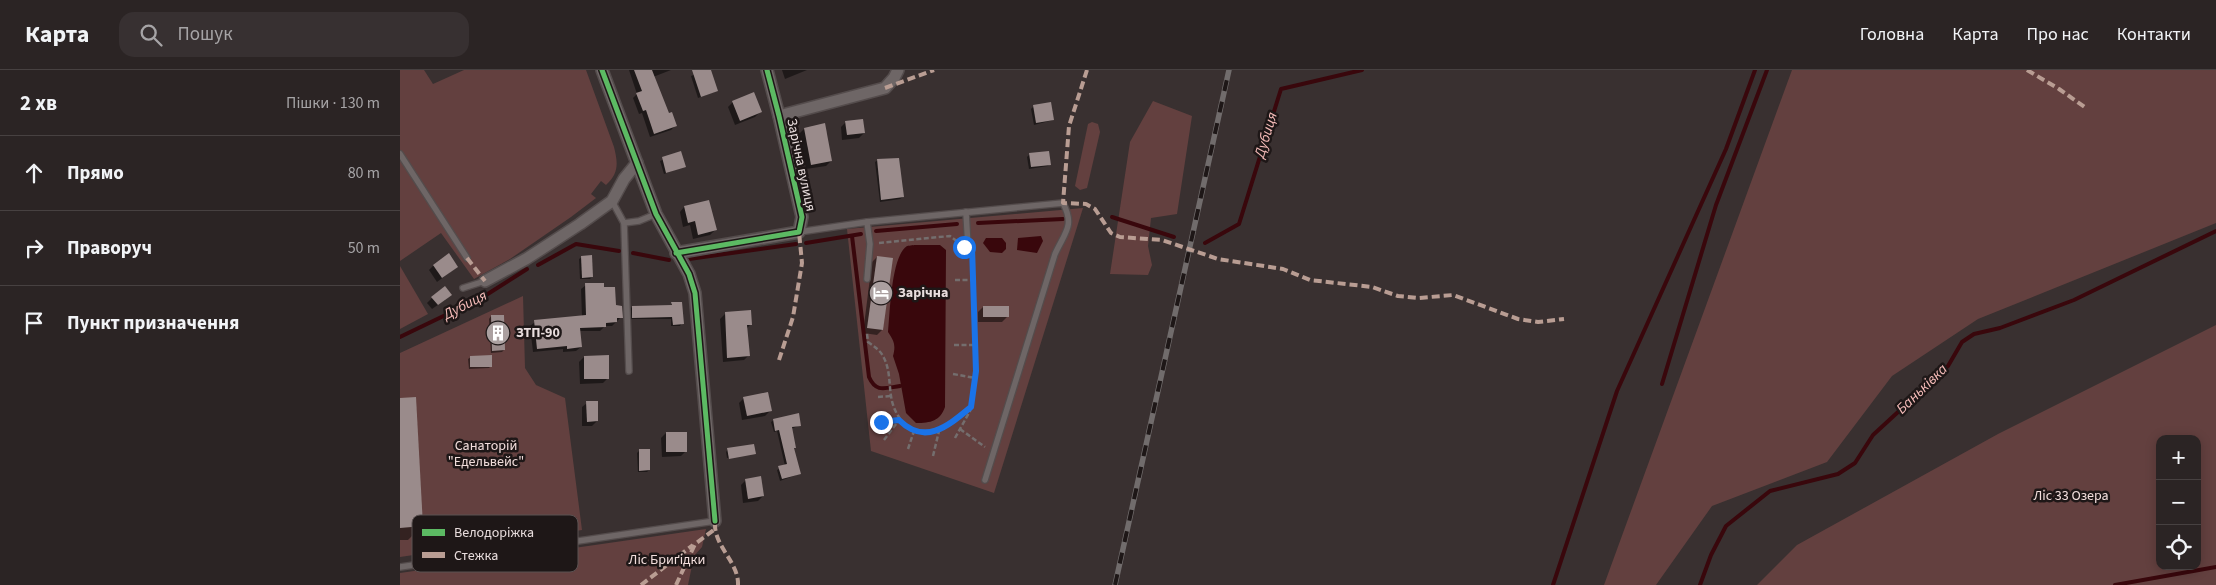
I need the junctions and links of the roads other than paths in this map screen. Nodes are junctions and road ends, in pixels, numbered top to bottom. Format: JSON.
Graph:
{"nodes":[{"id":1,"x":602,"y":70,"type":"edge"},
{"id":2,"x":767,"y":70,"type":"edge"},
{"id":3,"x":898,"y":70,"type":"edge"},
{"id":4,"x":780,"y":116,"type":"junction"},
{"id":5,"x":400,"y":154,"type":"edge"},
{"id":6,"x":637,"y":163,"type":"junction"},
{"id":7,"x":612,"y":201,"type":"junction"},
{"id":8,"x":966,"y":212,"type":"junction"},
{"id":9,"x":656,"y":214,"type":"junction"},
{"id":10,"x":867,"y":222,"type":"junction"},
{"id":11,"x":624,"y":223,"type":"junction"},
{"id":12,"x":799,"y":232,"type":"junction"},
{"id":13,"x":968,"y":247,"type":"road end"},
{"id":14,"x":676,"y":253,"type":"junction"},
{"id":15,"x":467,"y":258,"type":"dead end"},
{"id":16,"x":867,"y":279,"type":"dead end"},
{"id":17,"x":485,"y":282,"type":"joint"},
{"id":18,"x":463,"y":288,"type":"dead end"},
{"id":19,"x":629,"y":371,"type":"dead end"},
{"id":20,"x":985,"y":480,"type":"dead end"},
{"id":21,"x":715,"y":521,"type":"joint"},
{"id":22,"x":578,"y":541,"type":"edge"}],
"edges":[{"from":1,"to":6,"type":"street"},
{"from":2,"to":4,"type":"street","name":"Зарічна вулиця"},
{"from":3,"to":4,"type":"street"},
{"from":4,"to":12,"type":"street","name":"Зарічна вулиця"},
{"from":5,"to":15,"type":"lane"},
{"from":6,"to":7,"type":"street"},
{"from":6,"to":9,"type":"street"},
{"from":7,"to":11,"type":"lane"},
{"from":7,"to":17,"type":"street"},
{"from":8,"to":10,"type":"lane"},
{"from":8,"to":13,"type":"lane"},
{"from":8,"to":20,"type":"lane"},
{"from":9,"to":11,"type":"lane"},
{"from":9,"to":14,"type":"street"},
{"from":10,"to":12,"type":"lane"},
{"from":10,"to":16,"type":"lane"},
{"from":11,"to":19,"type":"lane"},
{"from":12,"to":14,"type":"street","name":"Зарічна вулиця"},
{"from":14,"to":21,"type":"street"},
{"from":17,"to":18,"type":"lane"},
{"from":21,"to":22,"type":"lane"}]}
